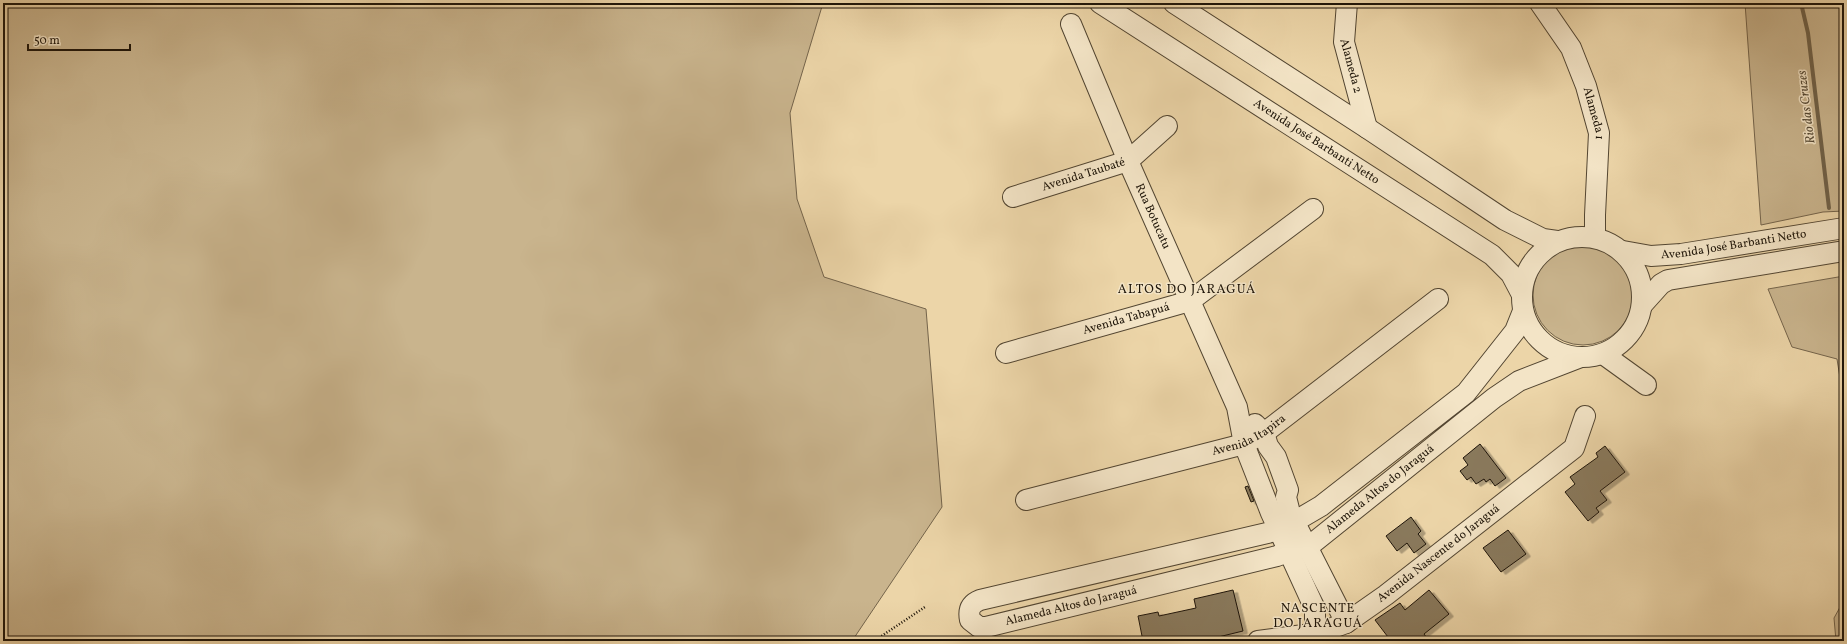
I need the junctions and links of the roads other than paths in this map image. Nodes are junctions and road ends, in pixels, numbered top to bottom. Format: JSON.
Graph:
{"nodes":[{"id":1,"x":1100,"y":3,"type":"edge"},
{"id":2,"x":1174,"y":3,"type":"edge"},
{"id":3,"x":1347,"y":3,"type":"edge"},
{"id":4,"x":1540,"y":3,"type":"edge"},
{"id":5,"x":1071,"y":24,"type":"dead end"},
{"id":6,"x":1167,"y":126,"type":"dead end"},
{"id":7,"x":1366,"y":128,"type":"junction"},
{"id":8,"x":1128,"y":161,"type":"junction"},
{"id":9,"x":1013,"y":197,"type":"dead end"},
{"id":10,"x":1313,"y":208,"type":"dead end"},
{"id":11,"x":1844,"y":228,"type":"edge"},
{"id":12,"x":1595,"y":237,"type":"junction"},
{"id":13,"x":1557,"y":241,"type":"junction"},
{"id":14,"x":1844,"y":251,"type":"edge"},
{"id":15,"x":1623,"y":252,"type":"junction"},
{"id":16,"x":1438,"y":299,"type":"dead end"},
{"id":17,"x":1190,"y":301,"type":"junction"},
{"id":18,"x":1522,"y":302,"type":"junction"},
{"id":19,"x":1643,"y":304,"type":"junction"},
{"id":20,"x":1006,"y":354,"type":"dead end"},
{"id":21,"x":1603,"y":354,"type":"junction"},
{"id":22,"x":1581,"y":357,"type":"junction"},
{"id":23,"x":1646,"y":385,"type":"dead end"},
{"id":24,"x":1237,"y":407,"type":"junction"},
{"id":25,"x":1585,"y":416,"type":"dead end"},
{"id":26,"x":1266,"y":439,"type":"junction"},
{"id":27,"x":1244,"y":444,"type":"junction"},
{"id":28,"x":1026,"y":500,"type":"dead end"},
{"id":29,"x":1287,"y":526,"type":"junction"},
{"id":30,"x":1296,"y":552,"type":"junction"},
{"id":31,"x":1346,"y":623,"type":"junction"},
{"id":32,"x":1317,"y":626,"type":"junction"},
{"id":33,"x":1258,"y":641,"type":"edge"}],
"edges":[{"from":1,"to":18,"type":"street","name":"Avenida José Barbanti Netto"},
{"from":2,"to":7,"type":"street"},
{"from":3,"to":7,"type":"street","name":"Alameda 2"},
{"from":4,"to":12,"type":"street","name":"Alameda 1"},
{"from":5,"to":8,"type":"street","name":"Rua Botucatu"},
{"from":6,"to":8,"type":"street","name":"Avenida Taubaté"},
{"from":7,"to":13,"type":"street"},
{"from":8,"to":9,"type":"street","name":"Avenida Taubaté"},
{"from":8,"to":17,"type":"street","name":"Rua Botucatu"},
{"from":10,"to":17,"type":"street","name":"Avenida Tabapuá"},
{"from":11,"to":15,"type":"street","name":"Avenida José Barbanti Netto"},
{"from":12,"to":13,"type":"street"},
{"from":12,"to":15,"type":"street"},
{"from":13,"to":18,"type":"street"},
{"from":14,"to":19,"type":"street","name":"Avenida José Barbanti Netto"},
{"from":15,"to":19,"type":"street"},
{"from":16,"to":26,"type":"street","name":"Avenida Itapira"},
{"from":17,"to":20,"type":"street","name":"Avenida Tabapuá"},
{"from":17,"to":24,"type":"street","name":"Rua Botucatu"},
{"from":18,"to":22,"type":"street"},
{"from":18,"to":29,"type":"street","name":"Alameda Altos do Jaraguá"},
{"from":19,"to":21,"type":"street"},
{"from":21,"to":22,"type":"street"},
{"from":21,"to":23,"type":"street"},
{"from":22,"to":30,"type":"street","name":"Alameda Altos do Jaraguá"},
{"from":24,"to":26,"type":"street","name":"Rua Botucatu"},
{"from":24,"to":27,"type":"street","name":"Rua Botucatu"},
{"from":25,"to":31,"type":"street","name":"Avenida Nascente do Jaraguá"},
{"from":26,"to":27,"type":"street","name":"Avenida Itapira"},
{"from":26,"to":29,"type":"street","name":"Rua Botucatu"},
{"from":27,"to":28,"type":"street","name":"Avenida Itapira"},
{"from":27,"to":29,"type":"street","name":"Rua Botucatu"},
{"from":29,"to":30,"type":"street"},
{"from":29,"to":30,"type":"street","name":"Alameda Altos do Jaraguá"},
{"from":30,"to":31,"type":"street"},
{"from":30,"to":32,"type":"street"},
{"from":31,"to":32,"type":"street","name":"Avenida Nascente do Jaraguá"},
{"from":32,"to":33,"type":"street","name":"Avenida Nascente do Jaraguá"}]}
